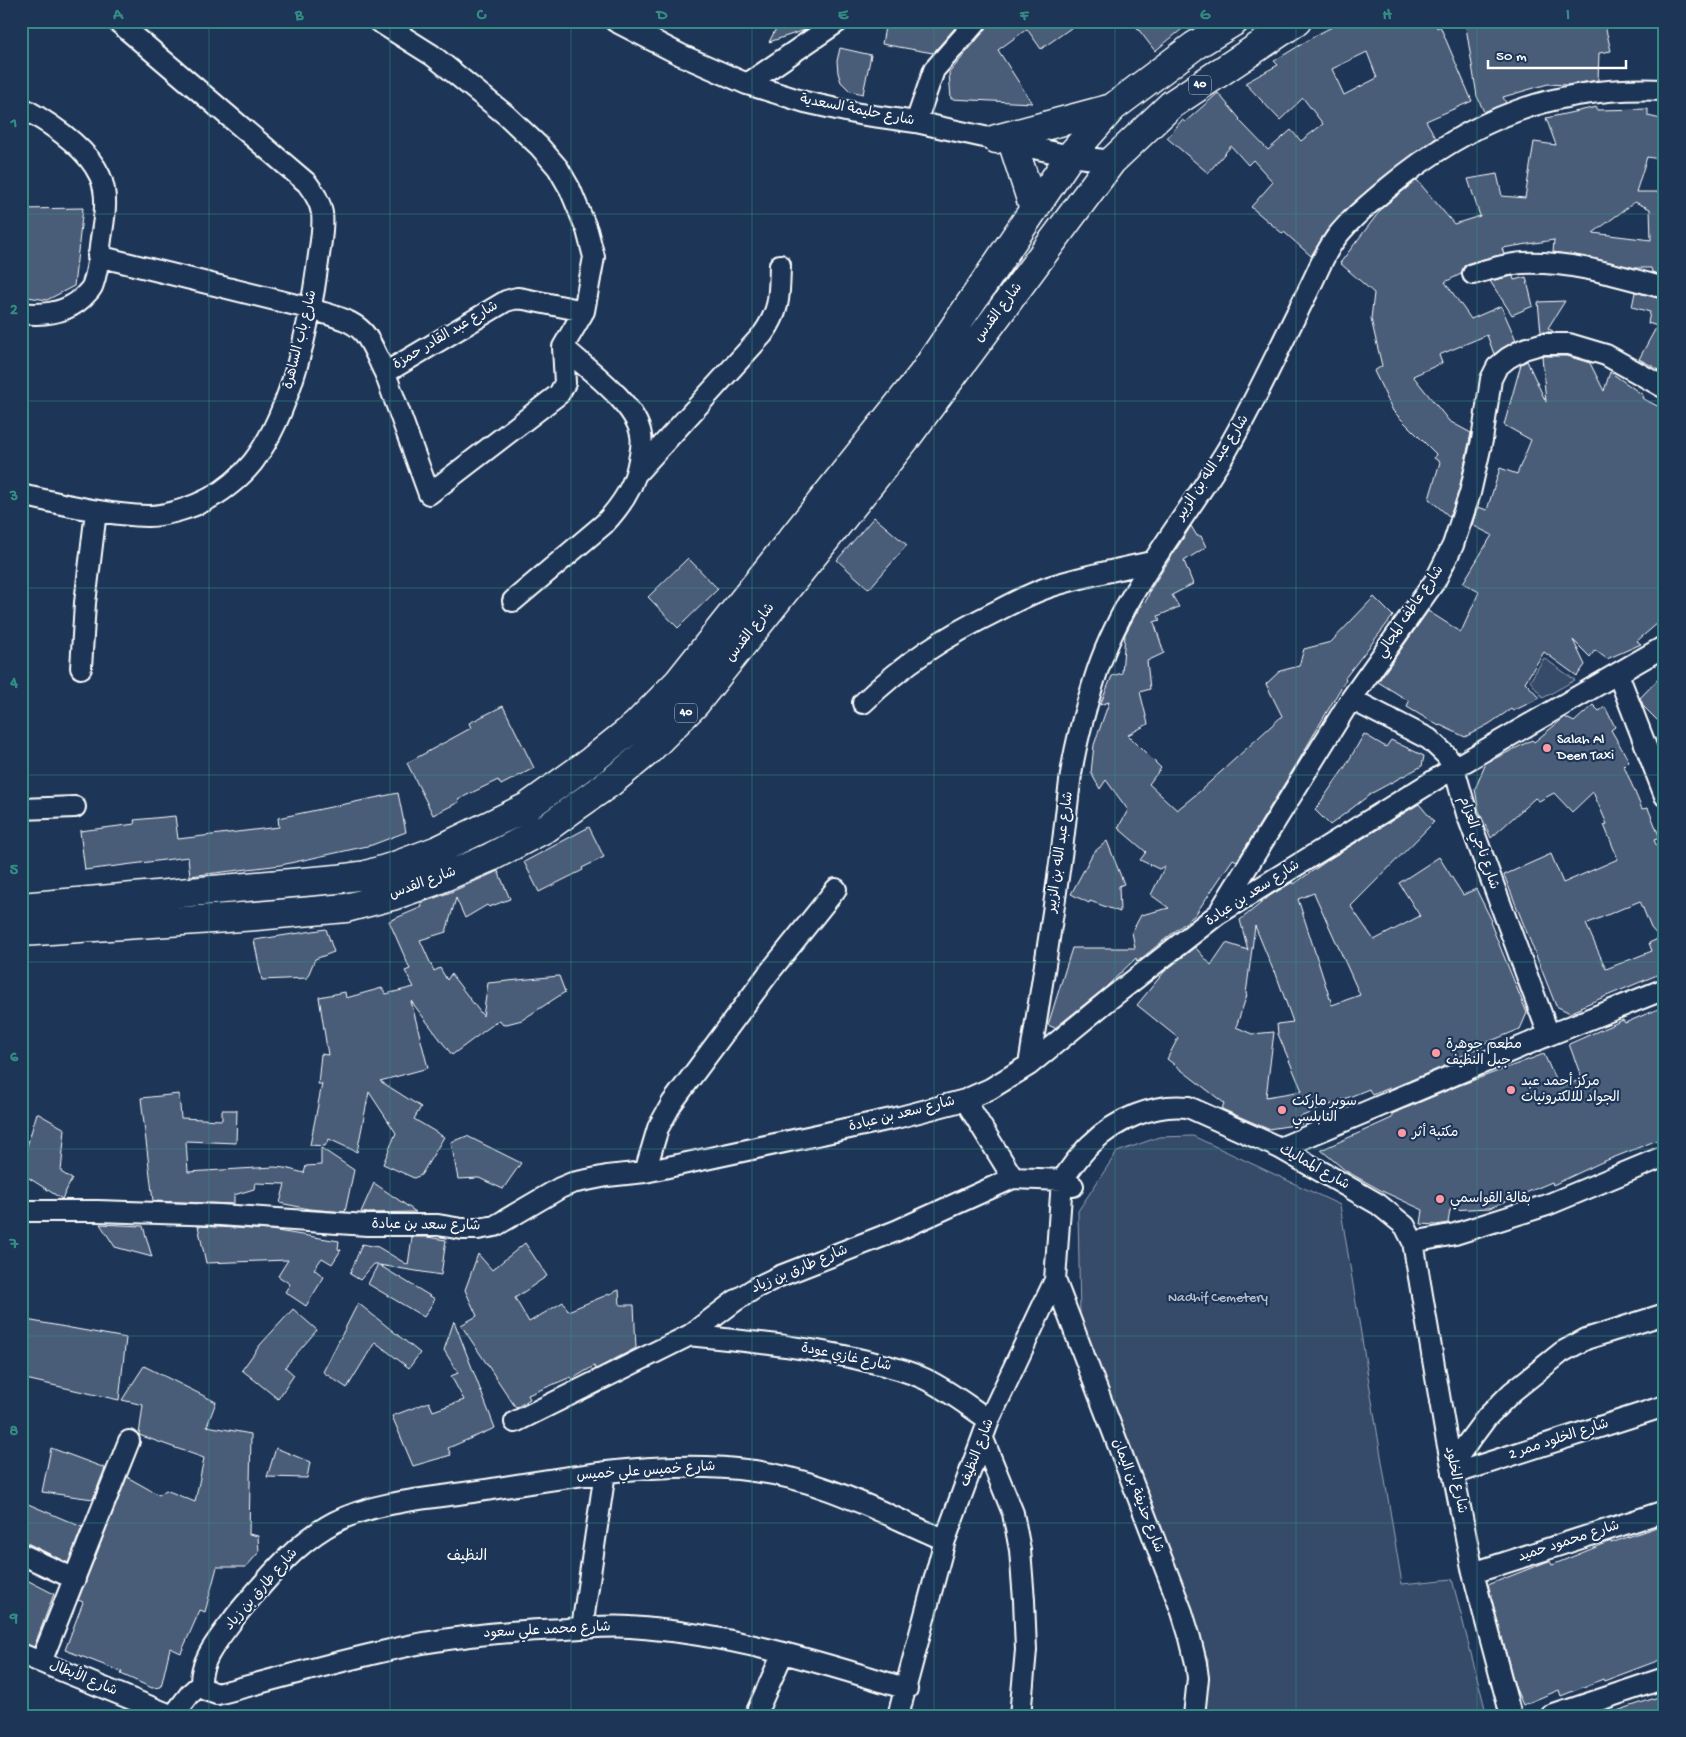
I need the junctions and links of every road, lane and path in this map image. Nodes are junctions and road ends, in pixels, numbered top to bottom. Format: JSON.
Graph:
{"nodes":[{"id":1,"x":116,"y":21,"type":"edge"},
{"id":2,"x":378,"y":21,"type":"edge"},
{"id":3,"x":615,"y":21,"type":"edge"},
{"id":4,"x":839,"y":21,"type":"edge"},
{"id":5,"x":977,"y":21,"type":"edge"},
{"id":6,"x":1235,"y":21,"type":"edge"},
{"id":7,"x":1297,"y":21,"type":"edge"},
{"id":8,"x":747,"y":84,"type":"junction"},
{"id":9,"x":1665,"y":90,"type":"edge"},
{"id":10,"x":21,"y":106,"type":"edge"},
{"id":11,"x":1112,"y":108,"type":"junction"},
{"id":12,"x":916,"y":122,"type":"junction"},
{"id":13,"x":1004,"y":142,"type":"junction"},
{"id":14,"x":1070,"y":156,"type":"junction"},
{"id":15,"x":1112,"y":161,"type":"junction"},
{"id":16,"x":1034,"y":209,"type":"junction"},
{"id":17,"x":98,"y":256,"type":"junction"},
{"id":18,"x":780,"y":265,"type":"dead end"},
{"id":19,"x":1474,"y":274,"type":"dead end"},
{"id":20,"x":1665,"y":288,"type":"edge"},
{"id":21,"x":312,"y":309,"type":"junction"},
{"id":22,"x":584,"y":311,"type":"junction"},
{"id":23,"x":21,"y":313,"type":"edge"},
{"id":24,"x":563,"y":347,"type":"junction"},
{"id":25,"x":385,"y":373,"type":"junction"},
{"id":26,"x":1665,"y":388,"type":"edge"},
{"id":27,"x":636,"y":474,"type":"junction"},
{"id":28,"x":21,"y":495,"type":"edge"},
{"id":29,"x":96,"y":511,"type":"junction"},
{"id":30,"x":1152,"y":562,"type":"junction"},
{"id":31,"x":513,"y":602,"type":"dead end"},
{"id":32,"x":1665,"y":646,"type":"edge"},
{"id":33,"x":81,"y":668,"type":"dead end"},
{"id":34,"x":1618,"y":674,"type":"junction"},
{"id":35,"x":1352,"y":699,"type":"junction"},
{"id":36,"x":863,"y":703,"type":"dead end"},
{"id":37,"x":1454,"y":768,"type":"junction"},
{"id":38,"x":1665,"y":796,"type":"edge"},
{"id":39,"x":75,"y":806,"type":"dead end"},
{"id":40,"x":21,"y":809,"type":"edge"},
{"id":41,"x":836,"y":889,"type":"dead end"},
{"id":42,"x":21,"y":907,"type":"edge"},
{"id":43,"x":1218,"y":914,"type":"junction"},
{"id":44,"x":21,"y":932,"type":"edge"},
{"id":45,"x":1665,"y":989,"type":"edge"},
{"id":46,"x":1549,"y":1035,"type":"junction"},
{"id":47,"x":1030,"y":1065,"type":"junction"},
{"id":48,"x":965,"y":1100,"type":"junction"},
{"id":49,"x":1280,"y":1148,"type":"junction"},
{"id":50,"x":1665,"y":1156,"type":"edge"},
{"id":51,"x":646,"y":1172,"type":"junction"},
{"id":52,"x":1013,"y":1178,"type":"junction"},
{"id":53,"x":1065,"y":1187,"type":"junction"},
{"id":54,"x":21,"y":1211,"type":"edge"},
{"id":55,"x":1413,"y":1242,"type":"junction"},
{"id":56,"x":1055,"y":1280,"type":"junction"},
{"id":57,"x":1665,"y":1314,"type":"edge"},
{"id":58,"x":690,"y":1335,"type":"junction"},
{"id":59,"x":1665,"y":1406,"type":"edge"},
{"id":60,"x":515,"y":1422,"type":"dead end"},
{"id":61,"x":986,"y":1430,"type":"junction"},
{"id":62,"x":129,"y":1441,"type":"dead end"},
{"id":63,"x":1453,"y":1469,"type":"junction"},
{"id":64,"x":605,"y":1472,"type":"junction"},
{"id":65,"x":367,"y":1510,"type":"joint"},
{"id":66,"x":1665,"y":1511,"type":"edge"},
{"id":67,"x":945,"y":1540,"type":"junction"},
{"id":68,"x":21,"y":1554,"type":"edge"},
{"id":69,"x":1473,"y":1573,"type":"junction"},
{"id":70,"x":75,"y":1579,"type":"junction"},
{"id":71,"x":582,"y":1628,"type":"junction"},
{"id":72,"x":783,"y":1653,"type":"junction"},
{"id":73,"x":21,"y":1654,"type":"edge"},
{"id":74,"x":42,"y":1662,"type":"junction"},
{"id":75,"x":1665,"y":1678,"type":"edge"},
{"id":76,"x":200,"y":1679,"type":"junction"},
{"id":77,"x":907,"y":1689,"type":"junction"},
{"id":78,"x":173,"y":1716,"type":"edge"},
{"id":79,"x":755,"y":1716,"type":"edge"},
{"id":80,"x":898,"y":1716,"type":"edge"},
{"id":81,"x":1020,"y":1716,"type":"edge"},
{"id":82,"x":1194,"y":1716,"type":"edge"},
{"id":83,"x":1511,"y":1716,"type":"edge"},
{"id":84,"x":1551,"y":1716,"type":"edge"}],
"edges":[{"from":1,"to":21,"type":"street","name":"شارع باب الساهرة"},
{"from":2,"to":22,"type":"street"},
{"from":3,"to":8,"type":"street","name":"شارع حليمة السعدية"},
{"from":4,"to":8,"type":"street"},
{"from":5,"to":12,"type":"street"},
{"from":6,"to":11,"type":"highway","name":"شارع القدس","number":"40"},
{"from":7,"to":15,"type":"highway","name":"شارع القدس","number":"40"},
{"from":8,"to":12,"type":"street","name":"شارع حليمة السعدية"},
{"from":9,"to":30,"type":"street","name":"شارع عبد الله بن الزبير"},
{"from":10,"to":17,"type":"street"},
{"from":11,"to":13,"type":"highway"},
{"from":11,"to":14,"type":"highway","name":"شارع القدس","number":"40"},
{"from":12,"to":13,"type":"street","name":"شارع حليمة السعدية"},
{"from":13,"to":14,"type":"street","name":"شارع حليمة السعدية"},
{"from":13,"to":16,"type":"highway"},
{"from":14,"to":15,"type":"street","name":"شارع حليمة السعدية"},
{"from":14,"to":16,"type":"highway","name":"شارع القدس","number":"40"},
{"from":15,"to":44,"type":"highway","name":"شارع القدس","number":"40"},
{"from":16,"to":42,"type":"highway","name":"شارع القدس","number":"40"},
{"from":17,"to":21,"type":"street","name":"شارع عبد القادر حمزة"},
{"from":17,"to":23,"type":"street"},
{"from":18,"to":27,"type":"street"},
{"from":19,"to":20,"type":"street"},
{"from":21,"to":25,"type":"street","name":"شارع عبد القادر حمزة"},
{"from":21,"to":29,"type":"street","name":"شارع باب الساهرة"},
{"from":22,"to":24,"type":"street"},
{"from":22,"to":25,"type":"street","name":"شارع عبد القادر حمزة"},
{"from":24,"to":25,"type":"street"},
{"from":24,"to":27,"type":"street"},
{"from":26,"to":35,"type":"street","name":"شارع عاطف المجالي"},
{"from":27,"to":31,"type":"street"},
{"from":28,"to":29,"type":"street","name":"شارع باب الساهرة"},
{"from":29,"to":33,"type":"street"},
{"from":30,"to":36,"type":"street"},
{"from":30,"to":47,"type":"street","name":"شارع عبد الله بن الزبير"},
{"from":32,"to":34,"type":"street","name":"شارع سعد بن عبادة"},
{"from":34,"to":37,"type":"street","name":"شارع سعد بن عبادة"},
{"from":34,"to":38,"type":"street"},
{"from":35,"to":37,"type":"street","name":"شارع ناجي العزام"},
{"from":35,"to":43,"type":"street","name":"شارع عاطف المجالي"},
{"from":37,"to":43,"type":"street","name":"شارع سعد بن عبادة"},
{"from":37,"to":46,"type":"street","name":"شارع ناجي العزام"},
{"from":39,"to":40,"type":"street"},
{"from":41,"to":51,"type":"street"},
{"from":43,"to":47,"type":"street","name":"شارع سعد بن عبادة"},
{"from":45,"to":46,"type":"street"},
{"from":46,"to":49,"type":"street"},
{"from":47,"to":48,"type":"street","name":"شارع سعد بن عبادة"},
{"from":48,"to":51,"type":"street","name":"شارع سعد بن عبادة"},
{"from":48,"to":52,"type":"street"},
{"from":49,"to":53,"type":"street","name":"شارع المماليك"},
{"from":49,"to":55,"type":"street","name":"شارع المماليك"},
{"from":50,"to":55,"type":"street"},
{"from":51,"to":54,"type":"street","name":"شارع سعد بن عبادة"},
{"from":52,"to":53,"type":"street","name":"شارع طارق بن زياد"},
{"from":52,"to":58,"type":"street","name":"شارع طارق بن زياد"},
{"from":53,"to":56,"type":"street","name":"شارع النظيف"},
{"from":55,"to":63,"type":"street","name":"شارع الخلود"},
{"from":56,"to":61,"type":"street","name":"شارع النظيف"},
{"from":56,"to":82,"type":"street","name":"شارع حذيفة بن اليمان"},
{"from":57,"to":63,"type":"street"},
{"from":58,"to":60,"type":"street","name":"شارع طارق بن زياد"},
{"from":58,"to":61,"type":"street","name":"شارع غازي عودة"},
{"from":59,"to":63,"type":"street","name":"شارع الخلود ممر 2"},
{"from":61,"to":67,"type":"street","name":"شارع النظيف"},
{"from":61,"to":81,"type":"street"},
{"from":62,"to":70,"type":"street"},
{"from":63,"to":69,"type":"street","name":"شارع الخلود"},
{"from":64,"to":65,"type":"street","name":"شارع خميس علي خميس"},
{"from":64,"to":67,"type":"street","name":"شارع خميس علي خميس"},
{"from":64,"to":71,"type":"street"},
{"from":65,"to":76,"type":"street","name":"شارع طارق بن زياد"},
{"from":66,"to":69,"type":"street","name":"شارع محمود حميد"},
{"from":67,"to":77,"type":"street","name":"شارع النظيف"},
{"from":68,"to":70,"type":"street"},
{"from":69,"to":83,"type":"street","name":"شارع الخلود"},
{"from":70,"to":74,"type":"street"},
{"from":71,"to":72,"type":"street","name":"شارع محمد علي سعود"},
{"from":71,"to":76,"type":"street","name":"شارع محمد علي سعود"},
{"from":72,"to":77,"type":"street","name":"شارع محمد علي سعود"},
{"from":72,"to":79,"type":"street"},
{"from":73,"to":74,"type":"street","name":"شارع الأبطال"},
{"from":74,"to":78,"type":"street","name":"شارع الأبطال"},
{"from":75,"to":84,"type":"street"},
{"from":76,"to":78,"type":"street","name":"شارع طارق بن زياد"},
{"from":77,"to":80,"type":"street","name":"شارع النظيف"}]}
